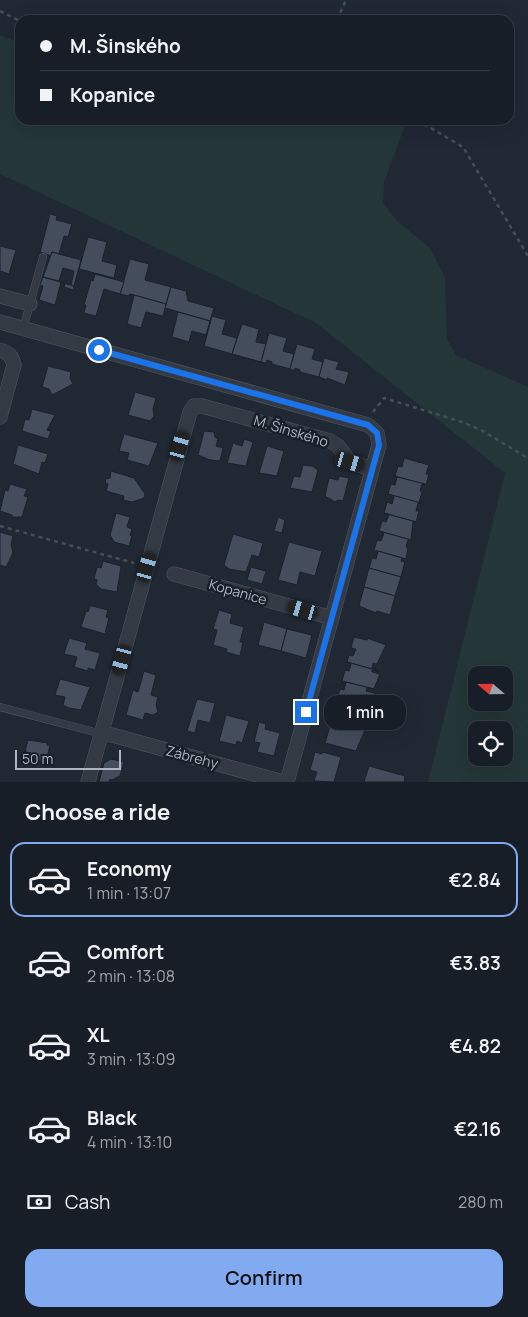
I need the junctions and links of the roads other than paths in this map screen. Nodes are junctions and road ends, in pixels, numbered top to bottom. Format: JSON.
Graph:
{"nodes":[{"id":1,"x":43,"y":258,"type":"dead end"},
{"id":2,"x":0,"y":296,"type":"edge"},
{"id":3,"x":30,"y":304,"type":"junction"},
{"id":4,"x":0,"y":322,"type":"edge"},
{"id":5,"x":23,"y":329,"type":"junction"},
{"id":6,"x":3,"y":351,"type":"edge"},
{"id":7,"x":0,"y":417,"type":"edge"},
{"id":8,"x":372,"y":469,"type":"junction"},
{"id":9,"x":174,"y":574,"type":"dead end"},
{"id":10,"x":332,"y":618,"type":"junction"},
{"id":11,"x":0,"y":707,"type":"edge"},
{"id":12,"x":102,"y":734,"type":"junction"},
{"id":13,"x":88,"y":782,"type":"edge"},
{"id":14,"x":283,"y":782,"type":"edge"},
{"id":15,"x":287,"y":782,"type":"edge"}],
"edges":[{"from":1,"to":3,"type":"lane"},
{"from":2,"to":3,"type":"street"},
{"from":3,"to":5,"type":"lane"},
{"from":4,"to":5,"type":"street","name":"M. Šinského"},
{"from":5,"to":8,"type":"street","name":"M. Šinského"},
{"from":6,"to":7,"type":"street"},
{"from":8,"to":10,"type":"street"},
{"from":8,"to":12,"type":"street","name":"M. Šinského"},
{"from":9,"to":10,"type":"street","name":"Kopanice"},
{"from":10,"to":15,"type":"street"},
{"from":11,"to":12,"type":"lane"},
{"from":12,"to":13,"type":"street"},
{"from":12,"to":14,"type":"street","name":"Zábrehy"}]}
